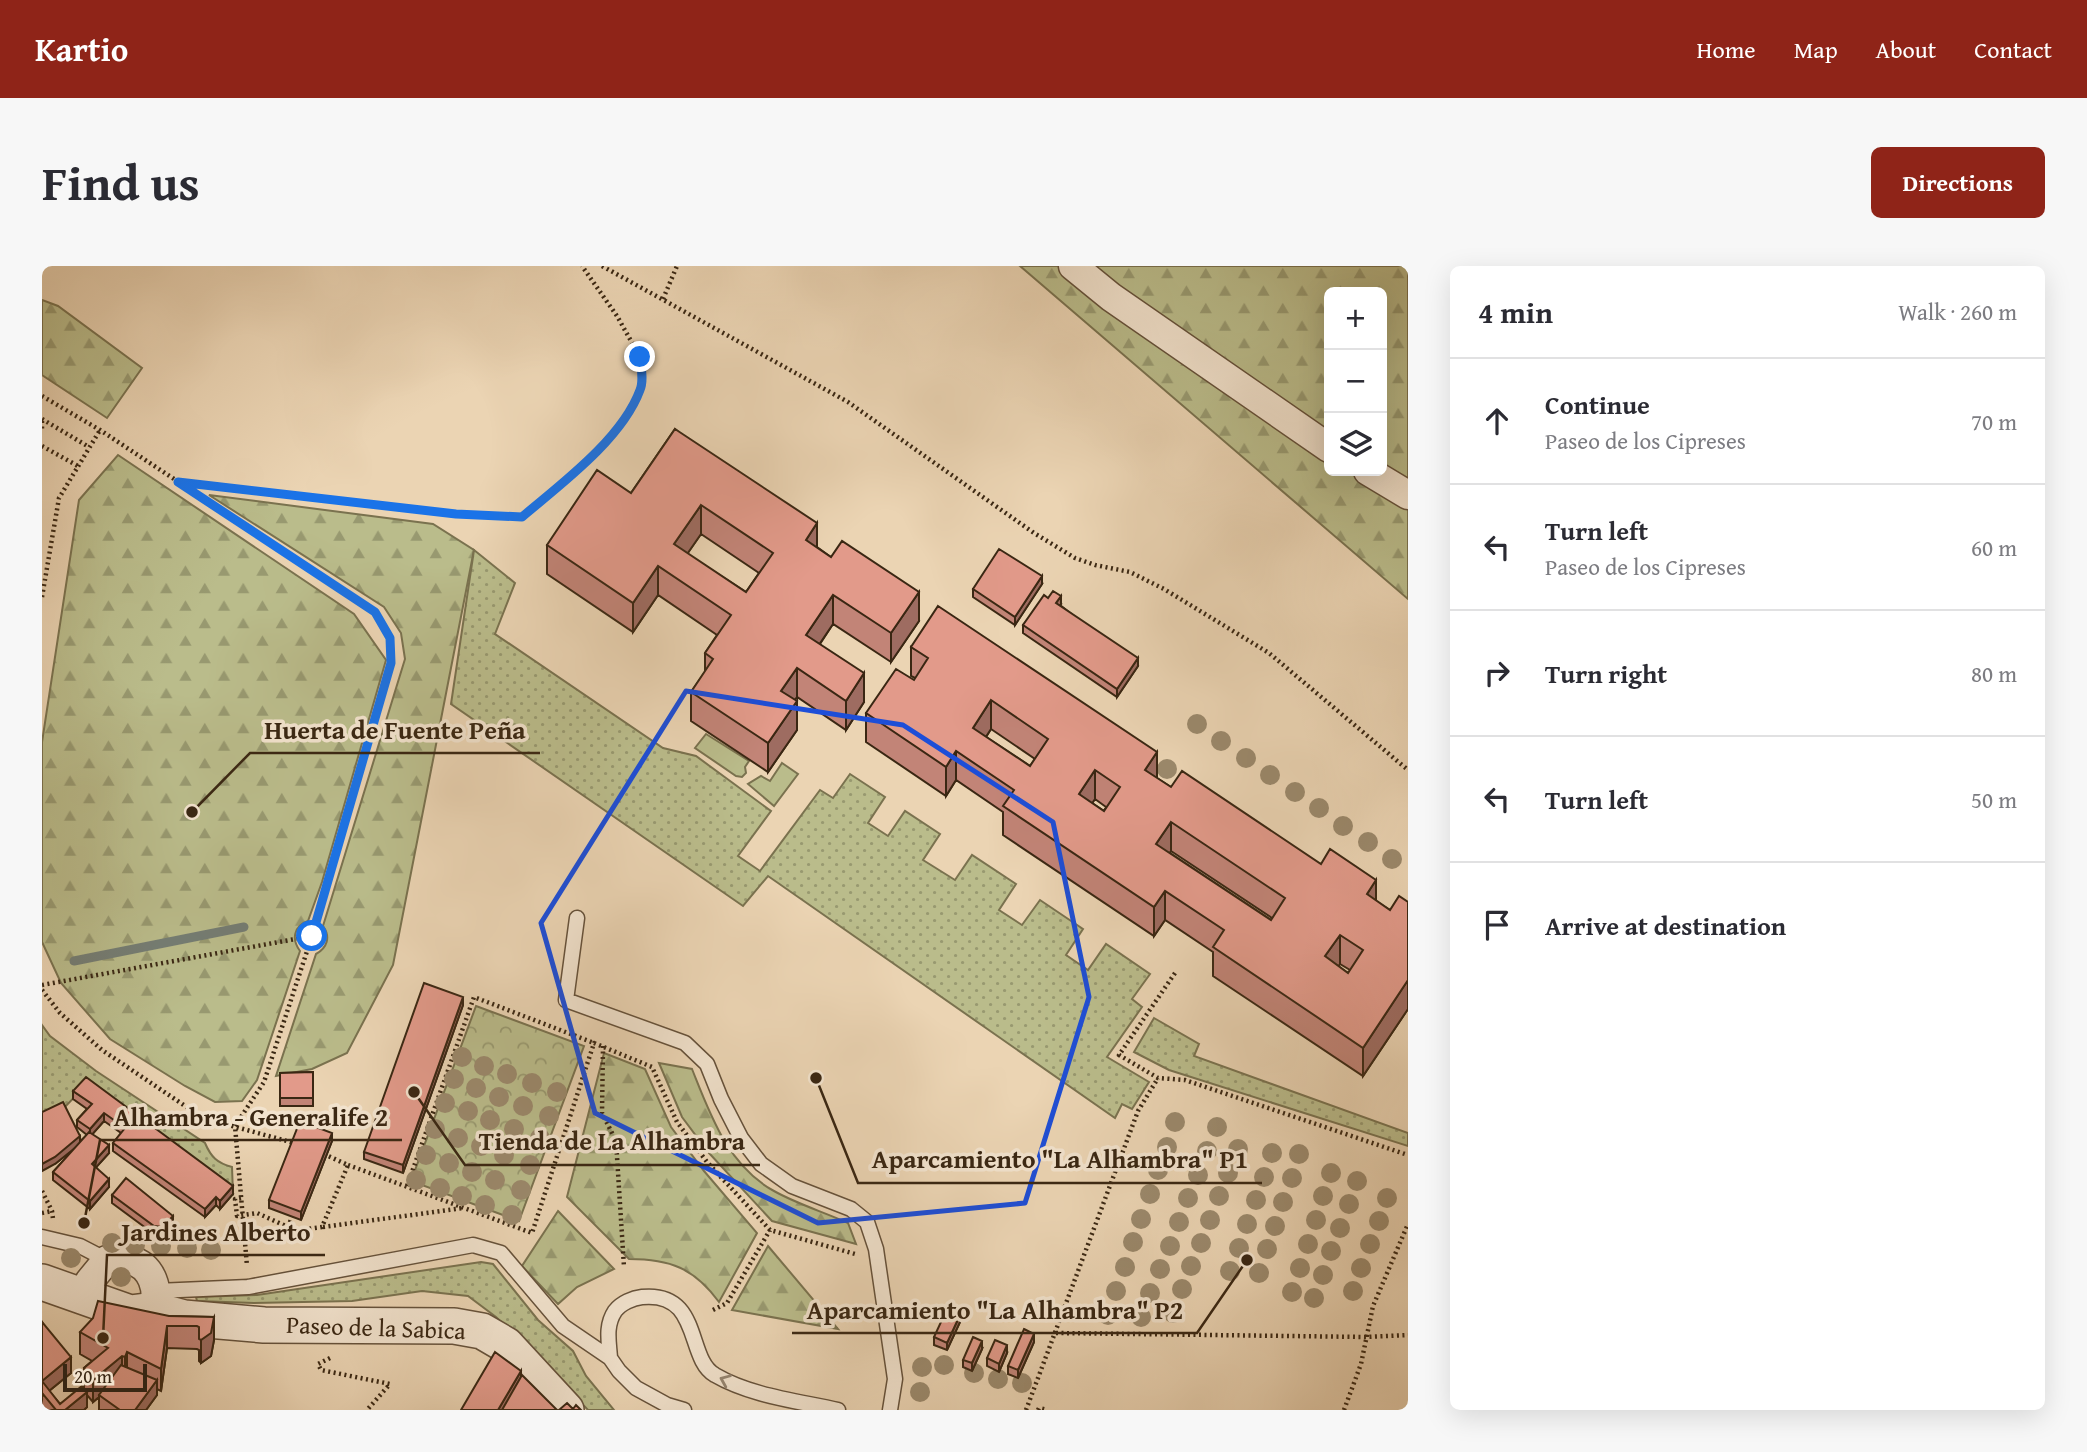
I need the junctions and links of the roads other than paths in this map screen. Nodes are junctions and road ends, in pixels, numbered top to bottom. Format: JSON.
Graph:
{"nodes":[{"id":1,"x":1073,"y":266,"type":"edge"},
{"id":2,"x":1324,"y":445,"type":"edge"},
{"id":3,"x":1376,"y":476,"type":"edge"},
{"id":4,"x":1408,"y":495,"type":"edge"},
{"id":5,"x":577,"y":918,"type":"dead end"},
{"id":6,"x":48,"y":1238,"type":"edge"},
{"id":7,"x":98,"y":1271,"type":"junction"},
{"id":8,"x":42,"y":1272,"type":"edge"},
{"id":9,"x":42,"y":1282,"type":"edge"},
{"id":10,"x":156,"y":1301,"type":"junction"},
{"id":11,"x":610,"y":1358,"type":"junction"},
{"id":12,"x":566,"y":1410,"type":"edge"},
{"id":13,"x":684,"y":1410,"type":"edge"},
{"id":14,"x":838,"y":1410,"type":"edge"},
{"id":15,"x":890,"y":1410,"type":"edge"}],
"edges":[{"from":1,"to":2,"type":"street"},
{"from":3,"to":4,"type":"street"},
{"from":5,"to":15,"type":"lane"},
{"from":6,"to":7,"type":"lane"},
{"from":7,"to":8,"type":"street"},
{"from":7,"to":10,"type":"street"},
{"from":9,"to":10,"type":"street"},
{"from":10,"to":11,"type":"lane"},
{"from":10,"to":12,"type":"street","name":"Paseo de la Sabica"},
{"from":11,"to":13,"type":"lane"},
{"from":14,"to":11,"type":"lane","one_way":true}]}
